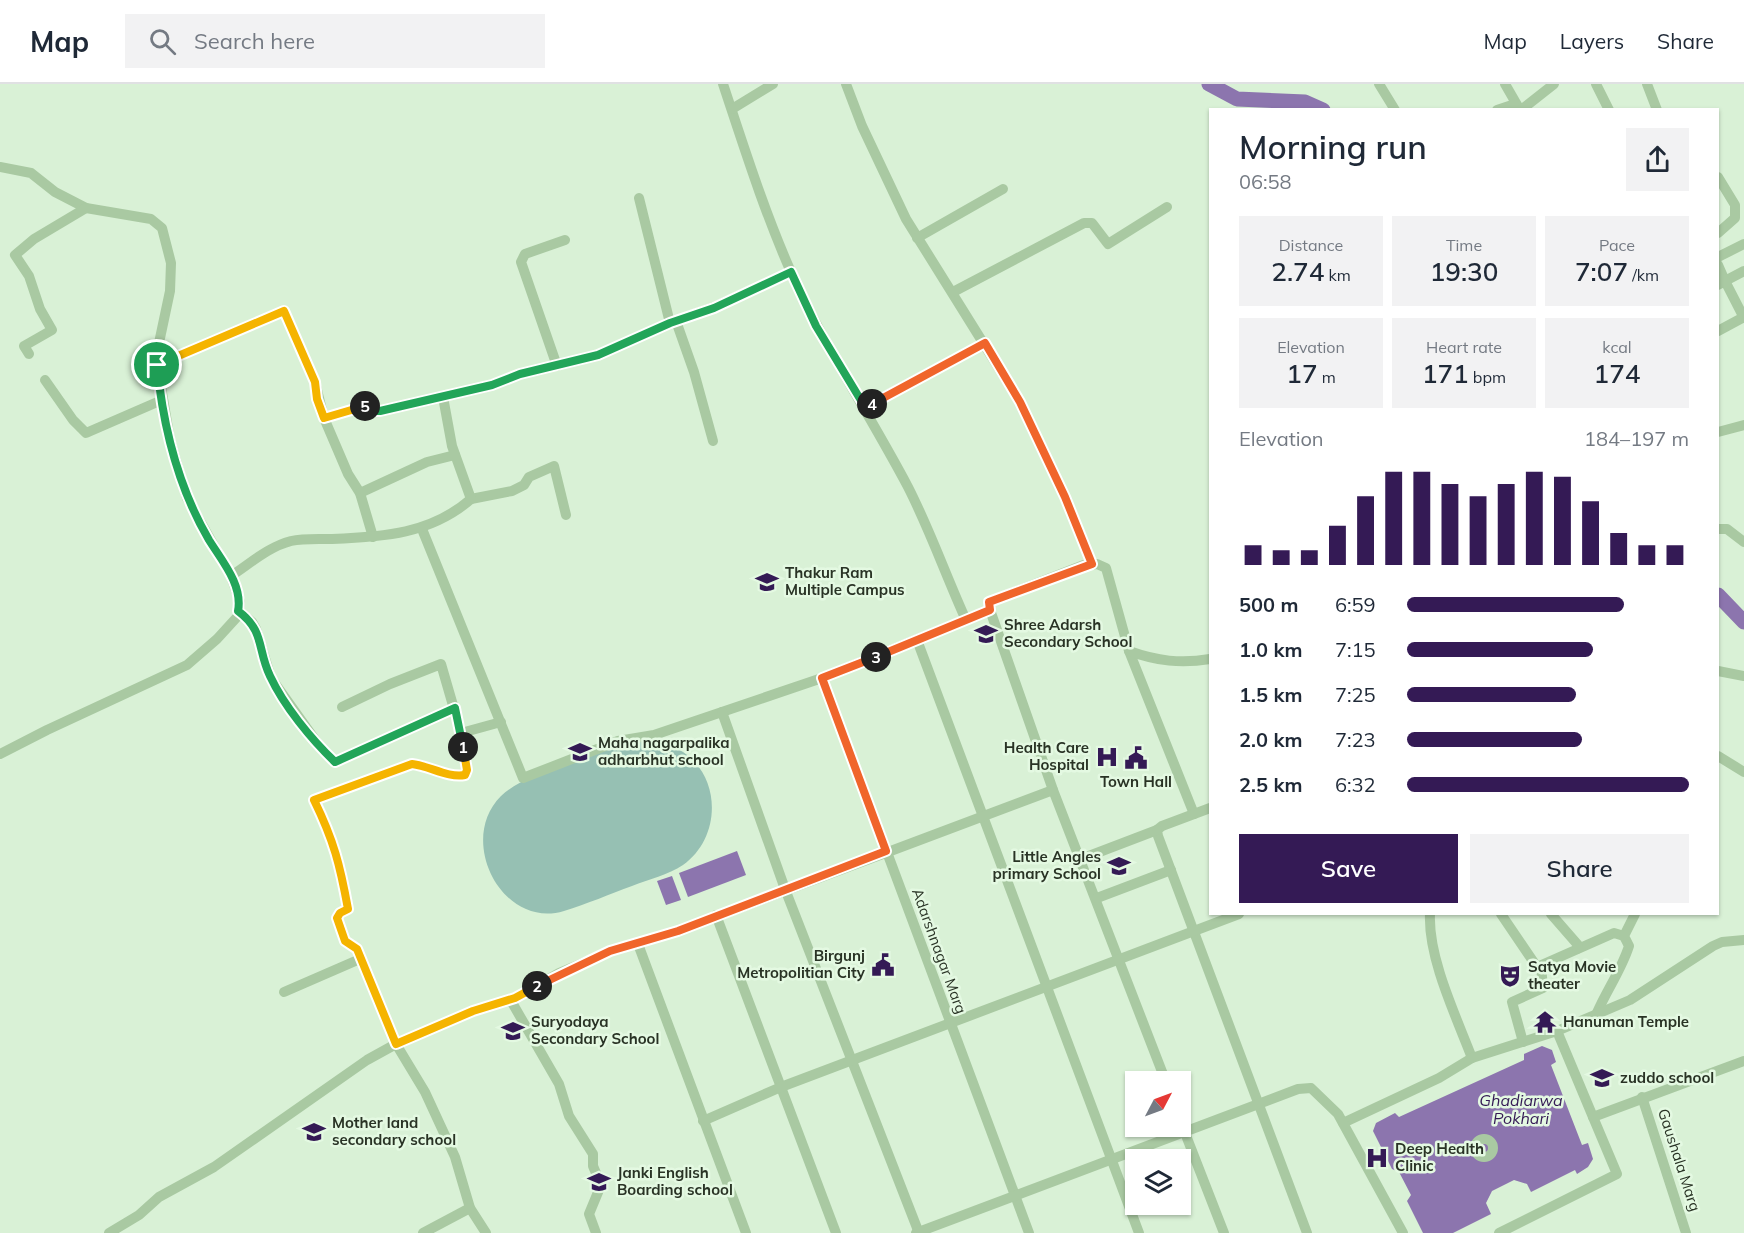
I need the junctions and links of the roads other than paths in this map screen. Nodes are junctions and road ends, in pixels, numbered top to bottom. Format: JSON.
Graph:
{"nodes":[{"id":1,"x":723,"y":84,"type":"edge"},
{"id":2,"x":773,"y":84,"type":"edge"},
{"id":3,"x":846,"y":84,"type":"edge"},
{"id":4,"x":1379,"y":84,"type":"edge"},
{"id":5,"x":1505,"y":84,"type":"edge"},
{"id":6,"x":1554,"y":84,"type":"edge"},
{"id":7,"x":1596,"y":84,"type":"edge"},
{"id":8,"x":1647,"y":84,"type":"edge"},
{"id":9,"x":1394,"y":108,"type":"edge"},
{"id":10,"x":1519,"y":108,"type":"edge"},
{"id":11,"x":1608,"y":108,"type":"edge"},
{"id":12,"x":1656,"y":108,"type":"edge"},
{"id":13,"x":732,"y":109,"type":"junction"},
{"id":14,"x":0,"y":167,"type":"edge"},
{"id":15,"x":1719,"y":179,"type":"edge"},
{"id":16,"x":1003,"y":189,"type":"dead end"},
{"id":17,"x":639,"y":198,"type":"dead end"},
{"id":18,"x":1167,"y":207,"type":"dead end"},
{"id":19,"x":86,"y":208,"type":"junction"},
{"id":20,"x":1719,"y":232,"type":"edge"},
{"id":21,"x":917,"y":238,"type":"junction"},
{"id":22,"x":565,"y":240,"type":"dead end"},
{"id":23,"x":1744,"y":244,"type":"edge"},
{"id":24,"x":1719,"y":256,"type":"edge"},
{"id":25,"x":1744,"y":271,"type":"edge"},
{"id":26,"x":791,"y":272,"type":"junction"},
{"id":27,"x":1721,"y":283,"type":"edge"},
{"id":28,"x":953,"y":292,"type":"junction"},
{"id":29,"x":1744,"y":318,"type":"edge"},
{"id":30,"x":673,"y":322,"type":"junction"},
{"id":31,"x":1719,"y":330,"type":"edge"},
{"id":32,"x":985,"y":343,"type":"junction"},
{"id":33,"x":29,"y":354,"type":"dead end"},
{"id":34,"x":157,"y":365,"type":"junction"},
{"id":35,"x":557,"y":366,"type":"junction"},
{"id":36,"x":45,"y":380,"type":"dead end"},
{"id":37,"x":443,"y":397,"type":"junction"},
{"id":38,"x":162,"y":400,"type":"junction"},
{"id":39,"x":865,"y":407,"type":"junction"},
{"id":40,"x":324,"y":418,"type":"junction"},
{"id":41,"x":1744,"y":425,"type":"edge"},
{"id":42,"x":1719,"y":432,"type":"edge"},
{"id":43,"x":713,"y":441,"type":"dead end"},
{"id":44,"x":455,"y":455,"type":"junction"},
{"id":45,"x":360,"y":493,"type":"junction"},
{"id":46,"x":471,"y":499,"type":"junction"},
{"id":47,"x":566,"y":515,"type":"dead end"},
{"id":48,"x":422,"y":529,"type":"junction"},
{"id":49,"x":1719,"y":529,"type":"edge"},
{"id":50,"x":373,"y":537,"type":"junction"},
{"id":51,"x":1744,"y":542,"type":"edge"},
{"id":52,"x":1092,"y":564,"type":"junction"},
{"id":53,"x":231,"y":576,"type":"junction"},
{"id":54,"x":990,"y":610,"type":"junction"},
{"id":55,"x":238,"y":611,"type":"junction"},
{"id":56,"x":966,"y":620,"type":"junction"},
{"id":57,"x":917,"y":640,"type":"junction"},
{"id":58,"x":1129,"y":651,"type":"junction"},
{"id":59,"x":1209,"y":659,"type":"edge"},
{"id":60,"x":1719,"y":671,"type":"edge"},
{"id":61,"x":1744,"y":676,"type":"edge"},
{"id":62,"x":822,"y":678,"type":"junction"},
{"id":63,"x":342,"y":707,"type":"dead end"},
{"id":64,"x":455,"y":708,"type":"junction"},
{"id":65,"x":722,"y":712,"type":"junction"},
{"id":66,"x":501,"y":722,"type":"junction"},
{"id":67,"x":461,"y":733,"type":"junction"},
{"id":68,"x":0,"y":754,"type":"edge"},
{"id":69,"x":1719,"y":757,"type":"edge"},
{"id":70,"x":1744,"y":772,"type":"edge"},
{"id":71,"x":1053,"y":790,"type":"junction"},
{"id":72,"x":1209,"y":808,"type":"edge"},
{"id":73,"x":1194,"y":814,"type":"junction"},
{"id":74,"x":981,"y":815,"type":"junction"},
{"id":75,"x":1157,"y":830,"type":"junction"},
{"id":76,"x":886,"y":851,"type":"junction"},
{"id":77,"x":1081,"y":859,"type":"junction"},
{"id":78,"x":1170,"y":870,"type":"junction"},
{"id":79,"x":785,"y":889,"type":"junction"},
{"id":80,"x":1097,"y":898,"type":"junction"},
{"id":81,"x":716,"y":915,"type":"junction"},
{"id":82,"x":1236,"y":915,"type":"edge"},
{"id":83,"x":1430,"y":915,"type":"edge"},
{"id":84,"x":1502,"y":915,"type":"edge"},
{"id":85,"x":1552,"y":915,"type":"edge"},
{"id":86,"x":1634,"y":915,"type":"edge"},
{"id":87,"x":1194,"y":932,"type":"junction"},
{"id":88,"x":1624,"y":936,"type":"junction"},
{"id":89,"x":1744,"y":940,"type":"edge"},
{"id":90,"x":638,"y":944,"type":"junction"},
{"id":91,"x":1576,"y":950,"type":"junction"},
{"id":92,"x":360,"y":959,"type":"junction"},
{"id":93,"x":1120,"y":960,"type":"junction"},
{"id":94,"x":1541,"y":966,"type":"junction"},
{"id":95,"x":1047,"y":987,"type":"junction"},
{"id":96,"x":284,"y":992,"type":"dead end"},
{"id":97,"x":510,"y":999,"type":"junction"},
{"id":98,"x":1596,"y":1016,"type":"junction"},
{"id":99,"x":950,"y":1024,"type":"junction"},
{"id":100,"x":1557,"y":1031,"type":"junction"},
{"id":101,"x":1523,"y":1042,"type":"junction"},
{"id":102,"x":396,"y":1044,"type":"junction"},
{"id":103,"x":1472,"y":1058,"type":"junction"},
{"id":104,"x":852,"y":1060,"type":"junction"},
{"id":105,"x":1744,"y":1061,"type":"edge"},
{"id":106,"x":1162,"y":1071,"type":"edge"},
{"id":107,"x":781,"y":1087,"type":"junction"},
{"id":108,"x":1642,"y":1097,"type":"junction"},
{"id":109,"x":1257,"y":1104,"type":"junction"},
{"id":110,"x":1593,"y":1117,"type":"junction"},
{"id":111,"x":703,"y":1121,"type":"junction"},
{"id":112,"x":1343,"y":1123,"type":"junction"},
{"id":113,"x":1191,"y":1129,"type":"edge"},
{"id":114,"x":1169,"y":1137,"type":"edge"},
{"id":115,"x":1187,"y":1137,"type":"edge"},
{"id":116,"x":1111,"y":1159,"type":"junction"},
{"id":117,"x":1013,"y":1195,"type":"junction"},
{"id":118,"x":470,"y":1208,"type":"junction"},
{"id":119,"x":109,"y":1233,"type":"edge"},
{"id":120,"x":423,"y":1233,"type":"edge"},
{"id":121,"x":486,"y":1233,"type":"edge"},
{"id":122,"x":596,"y":1233,"type":"edge"},
{"id":123,"x":746,"y":1233,"type":"edge"},
{"id":124,"x":836,"y":1233,"type":"edge"},
{"id":125,"x":918,"y":1233,"type":"edge"},
{"id":126,"x":1029,"y":1233,"type":"edge"},
{"id":127,"x":1138,"y":1233,"type":"edge"},
{"id":128,"x":1224,"y":1233,"type":"edge"},
{"id":129,"x":1306,"y":1233,"type":"edge"},
{"id":130,"x":1403,"y":1233,"type":"edge"},
{"id":131,"x":1499,"y":1233,"type":"edge"},
{"id":132,"x":1686,"y":1233,"type":"edge"}],
"edges":[{"from":1,"to":13,"type":"street"},
{"from":2,"to":13,"type":"street"},
{"from":3,"to":21,"type":"street"},
{"from":4,"to":9,"type":"street"},
{"from":5,"to":10,"type":"street"},
{"from":6,"to":10,"type":"street"},
{"from":7,"to":11,"type":"street"},
{"from":8,"to":12,"type":"street"},
{"from":13,"to":26,"type":"street"},
{"from":14,"to":19,"type":"street"},
{"from":15,"to":20,"type":"street"},
{"from":16,"to":21,"type":"street"},
{"from":17,"to":30,"type":"street"},
{"from":18,"to":28,"type":"street"},
{"from":19,"to":33,"type":"street"},
{"from":19,"to":34,"type":"street"},
{"from":21,"to":28,"type":"street"},
{"from":22,"to":35,"type":"street"},
{"from":23,"to":24,"type":"street"},
{"from":25,"to":27,"type":"street"},
{"from":26,"to":30,"type":"street"},
{"from":26,"to":39,"type":"street"},
{"from":27,"to":29,"type":"street"},
{"from":28,"to":32,"type":"street"},
{"from":29,"to":31,"type":"street"},
{"from":30,"to":35,"type":"street"},
{"from":30,"to":43,"type":"street"},
{"from":32,"to":39,"type":"street"},
{"from":32,"to":52,"type":"street"},
{"from":34,"to":38,"type":"street"},
{"from":34,"to":40,"type":"street"},
{"from":35,"to":37,"type":"street"},
{"from":36,"to":38,"type":"street"},
{"from":37,"to":40,"type":"street"},
{"from":37,"to":44,"type":"street"},
{"from":38,"to":53,"type":"street"},
{"from":39,"to":56,"type":"street"},
{"from":40,"to":45,"type":"street"},
{"from":41,"to":42,"type":"street"},
{"from":44,"to":45,"type":"street"},
{"from":44,"to":46,"type":"street"},
{"from":45,"to":50,"type":"street"},
{"from":46,"to":47,"type":"street"},
{"from":46,"to":48,"type":"street"},
{"from":48,"to":50,"type":"street"},
{"from":48,"to":66,"type":"street"},
{"from":49,"to":51,"type":"street"},
{"from":50,"to":53,"type":"street"},
{"from":52,"to":54,"type":"street"},
{"from":52,"to":58,"type":"street"},
{"from":53,"to":55,"type":"street"},
{"from":54,"to":56,"type":"street"},
{"from":54,"to":71,"type":"street"},
{"from":55,"to":64,"type":"street"},
{"from":55,"to":68,"type":"street"},
{"from":56,"to":57,"type":"street"},
{"from":57,"to":62,"type":"street"},
{"from":57,"to":74,"type":"street"},
{"from":58,"to":59,"type":"street"},
{"from":58,"to":73,"type":"street"},
{"from":60,"to":61,"type":"street"},
{"from":62,"to":65,"type":"street"},
{"from":62,"to":76,"type":"street","name":"Adarshnagar Marg"},
{"from":63,"to":64,"type":"street"},
{"from":64,"to":67,"type":"street"},
{"from":65,"to":66,"type":"street"},
{"from":65,"to":79,"type":"street"},
{"from":66,"to":67,"type":"street"},
{"from":67,"to":92,"type":"street"},
{"from":69,"to":70,"type":"street"},
{"from":71,"to":74,"type":"street"},
{"from":71,"to":77,"type":"street"},
{"from":72,"to":73,"type":"street"},
{"from":73,"to":75,"type":"street"},
{"from":74,"to":76,"type":"street"},
{"from":74,"to":95,"type":"street"},
{"from":75,"to":77,"type":"street"},
{"from":75,"to":78,"type":"street"},
{"from":76,"to":79,"type":"street"},
{"from":76,"to":99,"type":"street","name":"Adarshnagar Marg"},
{"from":77,"to":80,"type":"street"},
{"from":78,"to":80,"type":"street"},
{"from":78,"to":87,"type":"street"},
{"from":79,"to":81,"type":"street"},
{"from":79,"to":104,"type":"street"},
{"from":80,"to":93,"type":"street"},
{"from":81,"to":90,"type":"street"},
{"from":81,"to":107,"type":"street"},
{"from":82,"to":87,"type":"street"},
{"from":83,"to":103,"type":"street"},
{"from":84,"to":94,"type":"street"},
{"from":85,"to":91,"type":"street"},
{"from":86,"to":88,"type":"street"},
{"from":87,"to":93,"type":"street"},
{"from":87,"to":109,"type":"street"},
{"from":88,"to":91,"type":"street"},
{"from":88,"to":98,"type":"street"},
{"from":89,"to":98,"type":"street"},
{"from":90,"to":97,"type":"street"},
{"from":90,"to":111,"type":"street"},
{"from":91,"to":94,"type":"street"},
{"from":92,"to":96,"type":"street"},
{"from":92,"to":102,"type":"street"},
{"from":93,"to":95,"type":"street"},
{"from":93,"to":106,"type":"street"},
{"from":94,"to":101,"type":"street"},
{"from":95,"to":99,"type":"street"},
{"from":95,"to":116,"type":"street"},
{"from":97,"to":102,"type":"street"},
{"from":97,"to":122,"type":"street"},
{"from":98,"to":100,"type":"street"},
{"from":99,"to":104,"type":"street"},
{"from":99,"to":117,"type":"street","name":"Adarshnagar Marg"},
{"from":100,"to":101,"type":"street"},
{"from":100,"to":110,"type":"street"},
{"from":101,"to":103,"type":"street"},
{"from":102,"to":118,"type":"street"},
{"from":102,"to":119,"type":"street"},
{"from":103,"to":112,"type":"street"},
{"from":104,"to":107,"type":"street"},
{"from":104,"to":125,"type":"street"},
{"from":105,"to":108,"type":"street"},
{"from":107,"to":111,"type":"street"},
{"from":107,"to":124,"type":"street"},
{"from":108,"to":110,"type":"street"},
{"from":108,"to":132,"type":"street","name":"Gaushala Marg"},
{"from":109,"to":112,"type":"street"},
{"from":109,"to":113,"type":"street"},
{"from":109,"to":129,"type":"street"},
{"from":110,"to":131,"type":"street"},
{"from":111,"to":123,"type":"street"},
{"from":112,"to":130,"type":"street"},
{"from":114,"to":116,"type":"street"},
{"from":115,"to":128,"type":"street"},
{"from":116,"to":117,"type":"street"},
{"from":116,"to":127,"type":"street"},
{"from":117,"to":125,"type":"street"},
{"from":117,"to":126,"type":"street","name":"Adarshnagar Marg"},
{"from":118,"to":120,"type":"street"},
{"from":118,"to":121,"type":"street"}]}
